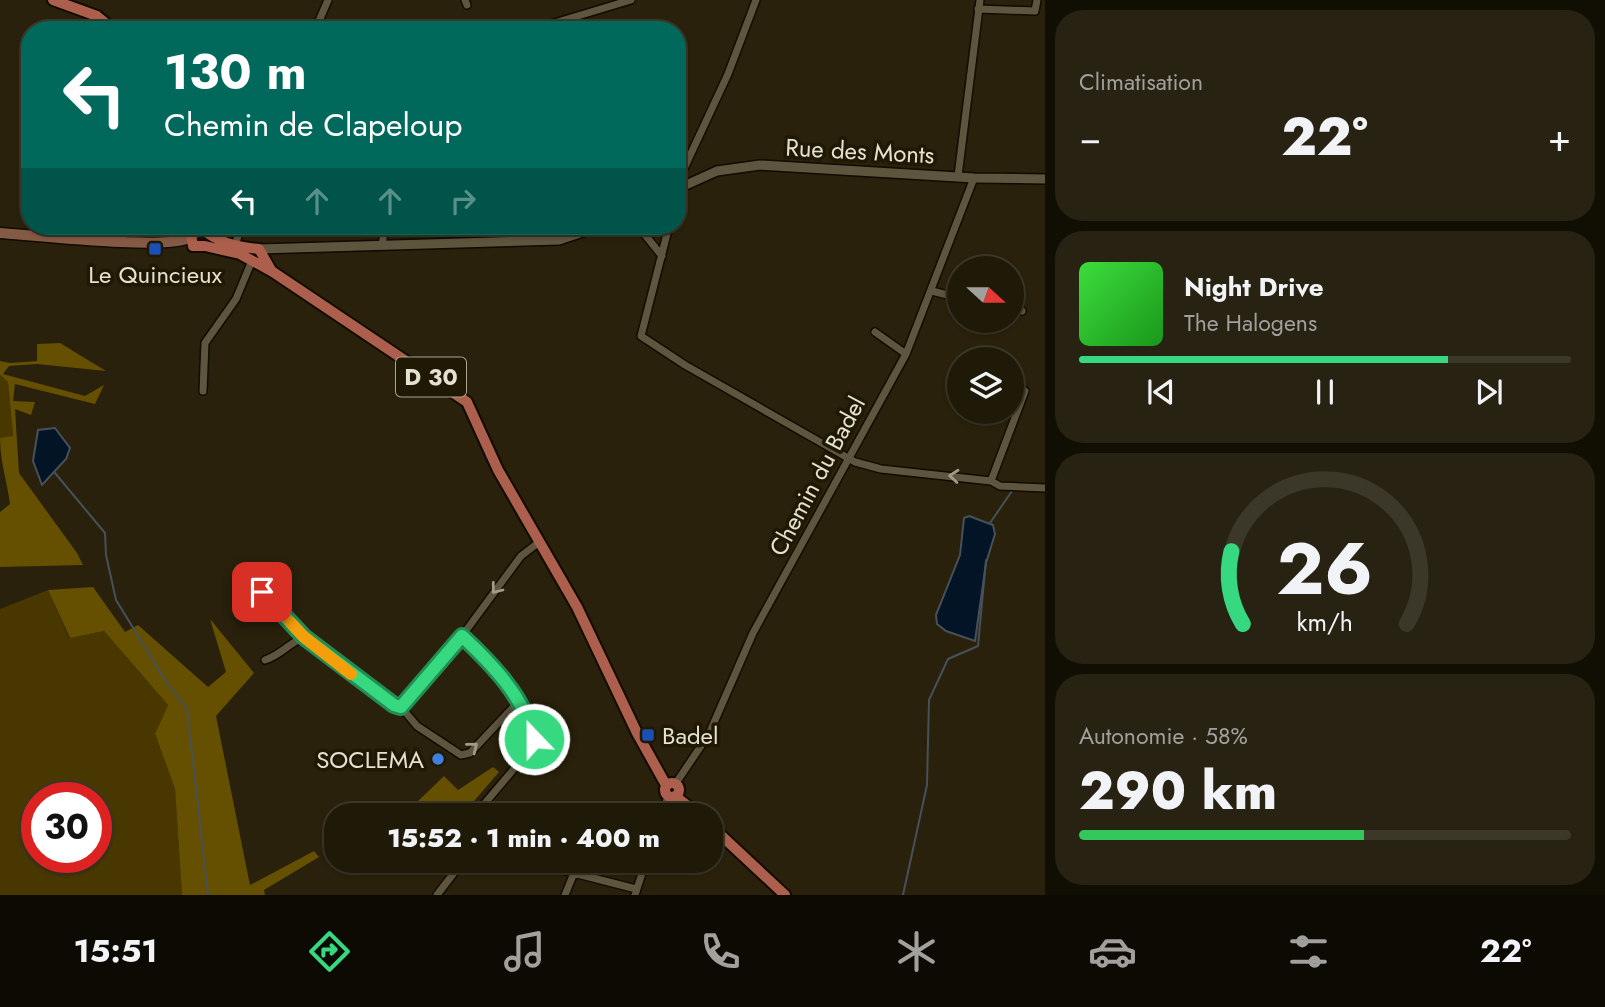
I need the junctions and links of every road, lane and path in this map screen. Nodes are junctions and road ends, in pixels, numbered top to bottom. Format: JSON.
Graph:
{"nodes":[{"id":1,"x":53,"y":0,"type":"edge"},
{"id":2,"x":328,"y":0,"type":"edge"},
{"id":3,"x":631,"y":0,"type":"edge"},
{"id":4,"x":980,"y":0,"type":"edge"},
{"id":5,"x":1037,"y":0,"type":"edge"},
{"id":6,"x":753,"y":1,"type":"edge"},
{"id":7,"x":978,"y":9,"type":"junction"},
{"id":8,"x":99,"y":21,"type":"edge"},
{"id":9,"x":319,"y":21,"type":"edge"},
{"id":10,"x":561,"y":21,"type":"edge"},
{"id":11,"x":686,"y":164,"type":"edge"},
{"id":12,"x":958,"y":176,"type":"junction"},
{"id":13,"x":974,"y":178,"type":"junction"},
{"id":14,"x":1045,"y":179,"type":"edge"},
{"id":15,"x":686,"y":185,"type":"edge"},
{"id":16,"x":0,"y":233,"type":"edge"},
{"id":17,"x":21,"y":234,"type":"edge"},
{"id":18,"x":31,"y":235,"type":"edge"},
{"id":19,"x":197,"y":235,"type":"edge"},
{"id":20,"x":239,"y":235,"type":"edge"},
{"id":21,"x":384,"y":235,"type":"edge"},
{"id":22,"x":574,"y":235,"type":"edge"},
{"id":23,"x":645,"y":235,"type":"edge"},
{"id":24,"x":667,"y":235,"type":"edge"},
{"id":25,"x":382,"y":245,"type":"junction"},
{"id":26,"x":235,"y":246,"type":"junction"},
{"id":27,"x":662,"y":256,"type":"junction"},
{"id":28,"x":256,"y":257,"type":"junction"},
{"id":29,"x":932,"y":290,"type":"junction"},
{"id":30,"x":947,"y":294,"type":"edge"},
{"id":31,"x":875,"y":332,"type":"dead end"},
{"id":32,"x":905,"y":354,"type":"junction"},
{"id":33,"x":203,"y":391,"type":"dead end"},
{"id":34,"x":1025,"y":391,"type":"dead end"},
{"id":35,"x":848,"y":460,"type":"junction"},
{"id":36,"x":990,"y":481,"type":"junction"},
{"id":37,"x":1045,"y":488,"type":"edge"},
{"id":38,"x":538,"y":543,"type":"junction"},
{"id":39,"x":262,"y":592,"type":"dead end"},
{"id":40,"x":462,"y":636,"type":"junction"},
{"id":41,"x":304,"y":637,"type":"junction"},
{"id":42,"x":265,"y":660,"type":"dead end"},
{"id":43,"x":518,"y":702,"type":"junction"},
{"id":44,"x":401,"y":707,"type":"junction"},
{"id":45,"x":671,"y":790,"type":"junction"},
{"id":46,"x":485,"y":803,"type":"edge"},
{"id":47,"x":666,"y":803,"type":"edge"},
{"id":48,"x":686,"y":803,"type":"edge"},
{"id":49,"x":723,"y":837,"type":"edge"},
{"id":50,"x":454,"y":873,"type":"edge"},
{"id":51,"x":574,"y":873,"type":"joint"},
{"id":52,"x":642,"y":873,"type":"edge"},
{"id":53,"x":635,"y":892,"type":"edge"},
{"id":54,"x":437,"y":895,"type":"edge"},
{"id":55,"x":565,"y":895,"type":"edge"},
{"id":56,"x":785,"y":895,"type":"edge"}],
"edges":[{"from":1,"to":8,"type":"main road"},
{"from":2,"to":9,"type":"street"},
{"from":3,"to":10,"type":"street"},
{"from":4,"to":7,"type":"street"},
{"from":5,"to":7,"type":"street"},
{"from":6,"to":11,"type":"street"},
{"from":7,"to":12,"type":"street"},
{"from":12,"to":13,"type":"street","name":"Rue des Monts"},
{"from":12,"to":15,"type":"street","name":"Rue des Monts"},
{"from":13,"to":14,"type":"street","name":"Rue des Monts"},
{"from":13,"to":29,"type":"street","name":"Chemin du Badel"},
{"from":16,"to":17,"type":"main road"},
{"from":18,"to":19,"type":"main road"},
{"from":19,"to":26,"type":"main road","number":"D 30"},
{"from":19,"to":28,"type":"main road","number":"D 30"},
{"from":20,"to":26,"type":"street"},
{"from":21,"to":25,"type":"street"},
{"from":22,"to":25,"type":"street"},
{"from":23,"to":27,"type":"street"},
{"from":24,"to":27,"type":"street"},
{"from":25,"to":28,"type":"street"},
{"from":26,"to":28,"type":"main road","number":"D 30"},
{"from":27,"to":35,"type":"street"},
{"from":28,"to":33,"type":"street"},
{"from":28,"to":38,"type":"main road","number":"D 30"},
{"from":29,"to":30,"type":"street"},
{"from":29,"to":32,"type":"street","name":"Chemin du Badel"},
{"from":31,"to":32,"type":"street"},
{"from":32,"to":35,"type":"street","name":"Chemin du Badel"},
{"from":34,"to":36,"type":"street"},
{"from":36,"to":35,"type":"street","one_way":true},
{"from":35,"to":45,"type":"street","name":"Chemin du Badel"},
{"from":36,"to":37,"type":"street"},
{"from":38,"to":40,"type":"street","one_way":true},
{"from":38,"to":45,"type":"main road","number":"D 30"},
{"from":39,"to":41,"type":"street"},
{"from":40,"to":43,"type":"street"},
{"from":40,"to":44,"type":"street"},
{"from":41,"to":42,"type":"street"},
{"from":41,"to":44,"type":"street"},
{"from":44,"to":43,"type":"street","one_way":true},
{"from":43,"to":46,"type":"street"},
{"from":45,"to":47,"type":"street","name":"Chemin du Badel"},
{"from":45,"to":48,"type":"main road","number":"D 30"},
{"from":49,"to":56,"type":"main road"},
{"from":50,"to":54,"type":"street"},
{"from":51,"to":53,"type":"street"},
{"from":51,"to":55,"type":"street"},
{"from":52,"to":53,"type":"street"}]}
